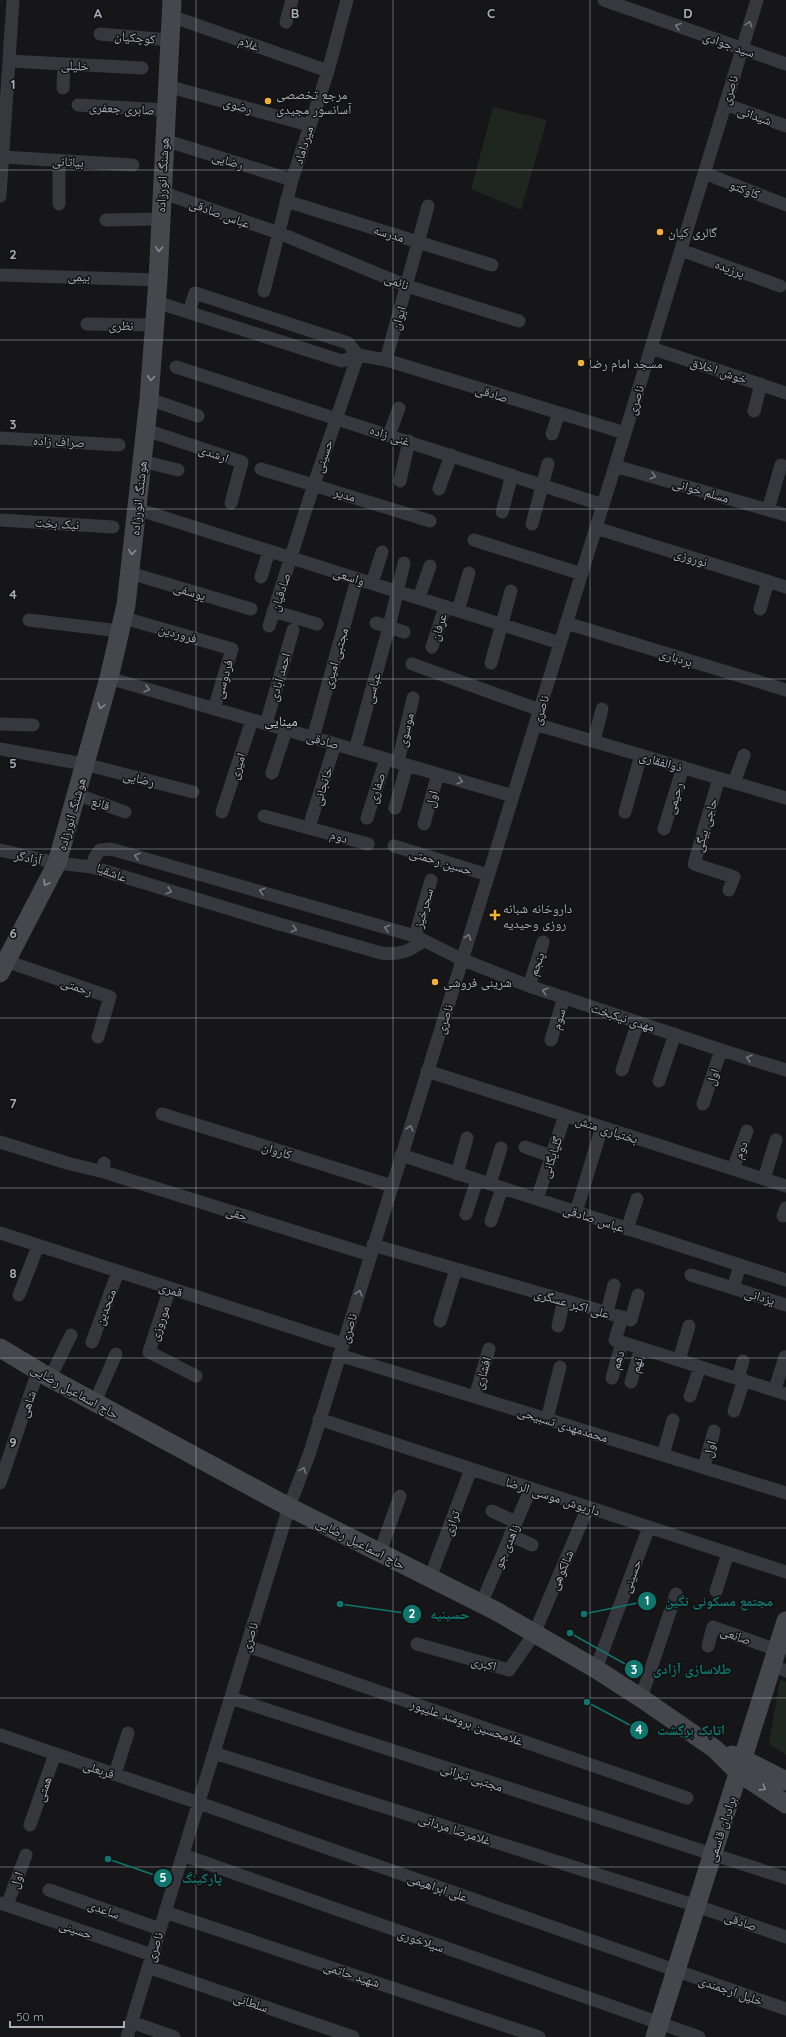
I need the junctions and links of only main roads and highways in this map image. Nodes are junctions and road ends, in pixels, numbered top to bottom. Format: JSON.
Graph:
{"nodes":[{"id":1,"x":171,"y":8,"type":"edge"},
{"id":2,"x":3,"y":967,"type":"edge"},
{"id":3,"x":0,"y":1348,"type":"edge"},
{"id":4,"x":786,"y":1621,"type":"edge"},
{"id":5,"x":778,"y":1662,"type":"edge"},
{"id":6,"x":741,"y":1766,"type":"junction"},
{"id":7,"x":786,"y":1781,"type":"edge"},
{"id":8,"x":786,"y":1804,"type":"edge"},
{"id":9,"x":658,"y":2030,"type":"edge"}],
"edges":[{"from":1,"to":2,"type":"main road","name":"هوشنگ انورزاده","one_way":true},
{"from":3,"to":6,"type":"main road","name":"حاج اسماعیل رضایی"},
{"from":4,"to":5,"type":"main road","name":"برادران قاسمی"},
{"from":5,"to":6,"type":"main road","name":"برادران قاسمی"},
{"from":6,"to":7,"type":"main road","name":"حاج اسماعیل رضایی"},
{"from":6,"to":8,"type":"main road","name":"حاج اسماعیل رضایی","one_way":true},
{"from":6,"to":9,"type":"main road","name":"برادران قاسمی"}]}
